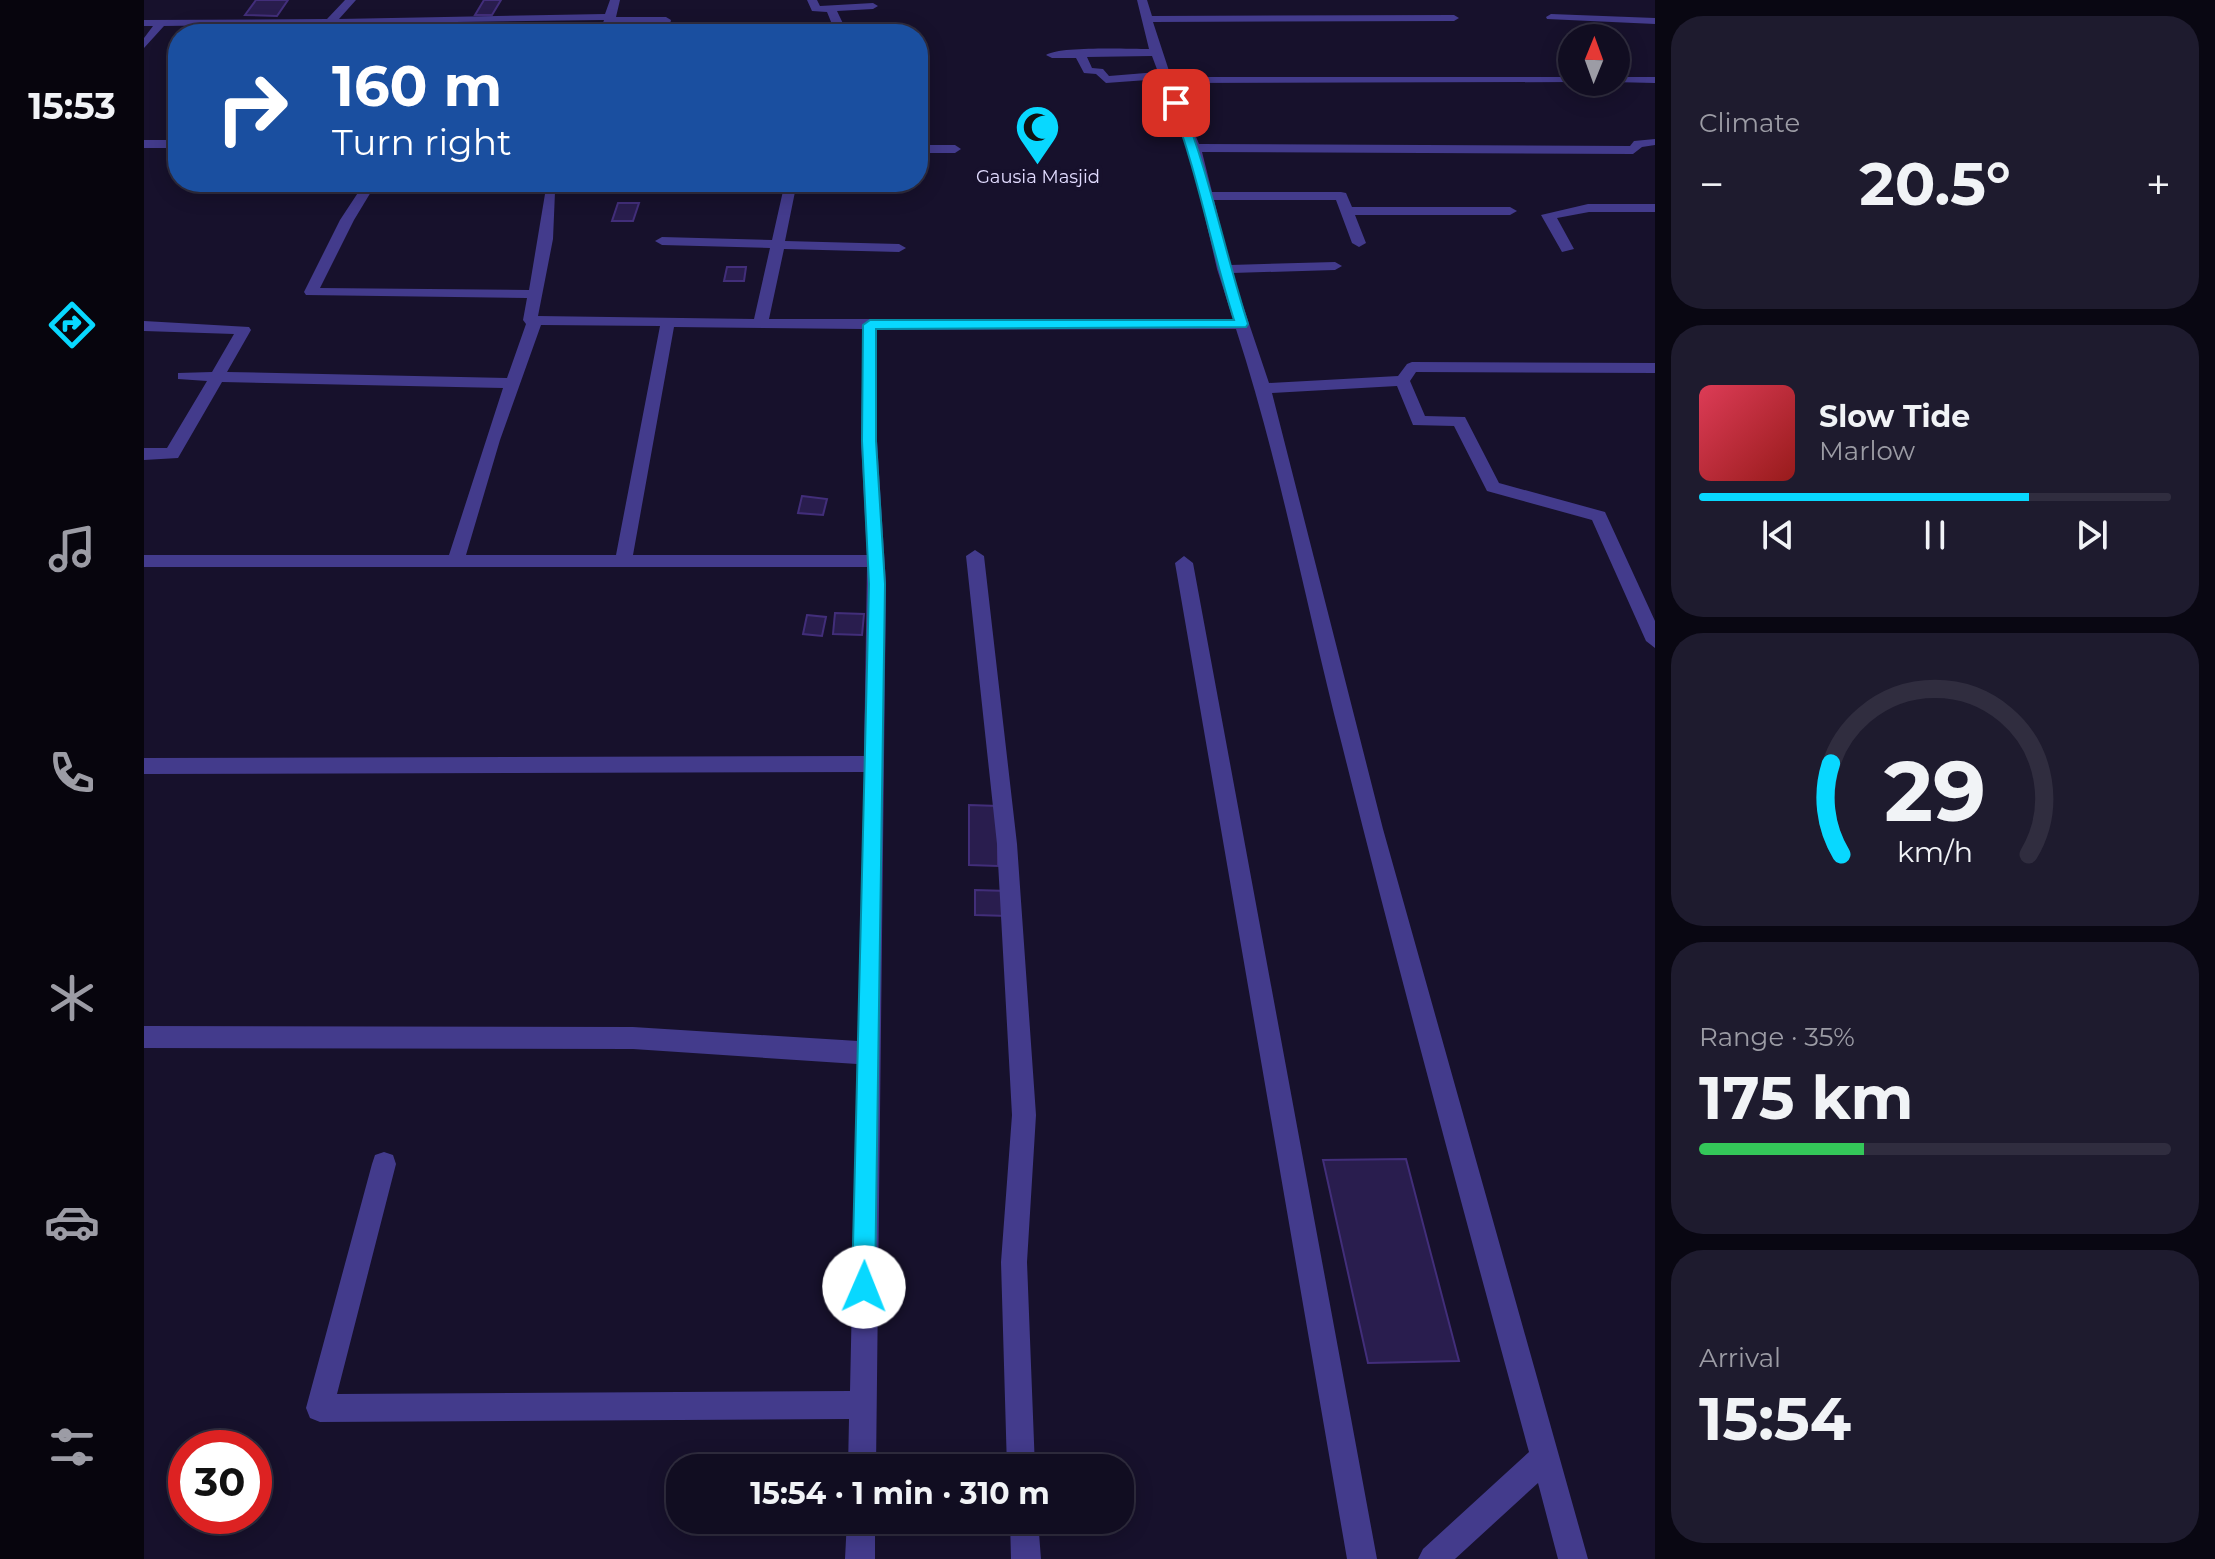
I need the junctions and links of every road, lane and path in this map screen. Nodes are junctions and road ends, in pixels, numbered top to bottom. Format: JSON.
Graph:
{"nodes":[{"id":1,"x":351,"y":0,"type":"edge"},
{"id":2,"x":615,"y":0,"type":"edge"},
{"id":3,"x":812,"y":0,"type":"edge"},
{"id":4,"x":1142,"y":0,"type":"edge"},
{"id":5,"x":873,"y":6,"type":"dead end"},
{"id":6,"x":831,"y":9,"type":"junction"},
{"id":7,"x":1551,"y":17,"type":"dead end"},
{"id":8,"x":610,"y":18,"type":"junction"},
{"id":9,"x":1454,"y":18,"type":"dead end"},
{"id":10,"x":1146,"y":19,"type":"junction"},
{"id":11,"x":1655,"y":21,"type":"edge"},
{"id":12,"x":467,"y":22,"type":"joint"},
{"id":13,"x":144,"y":23,"type":"edge"},
{"id":14,"x":161,"y":23,"type":"junction"},
{"id":15,"x":284,"y":23,"type":"joint"},
{"id":16,"x":329,"y":23,"type":"junction"},
{"id":17,"x":608,"y":24,"type":"edge"},
{"id":18,"x":665,"y":24,"type":"edge"},
{"id":19,"x":838,"y":24,"type":"edge"},
{"id":20,"x":144,"y":45,"type":"edge"},
{"id":21,"x":1156,"y":52,"type":"junction"},
{"id":22,"x":1079,"y":53,"type":"junction"},
{"id":23,"x":1052,"y":55,"type":"dead end"},
{"id":24,"x":1166,"y":78,"type":"junction"},
{"id":25,"x":1558,"y":80,"type":"edge"},
{"id":26,"x":1630,"y":80,"type":"edge"},
{"id":27,"x":1655,"y":80,"type":"edge"},
{"id":28,"x":1654,"y":142,"type":"edge"},
{"id":29,"x":144,"y":144,"type":"edge"},
{"id":30,"x":168,"y":144,"type":"edge"},
{"id":31,"x":1194,"y":148,"type":"junction"},
{"id":32,"x":928,"y":149,"type":"edge"},
{"id":33,"x":955,"y":149,"type":"dead end"},
{"id":34,"x":365,"y":192,"type":"edge"},
{"id":35,"x":551,"y":192,"type":"edge"},
{"id":36,"x":789,"y":192,"type":"edge"},
{"id":37,"x":1207,"y":196,"type":"junction"},
{"id":38,"x":1538,"y":200,"type":"dead end"},
{"id":39,"x":1655,"y":208,"type":"edge"},
{"id":40,"x":1346,"y":211,"type":"junction"},
{"id":41,"x":1510,"y":211,"type":"dead end"},
{"id":42,"x":1548,"y":215,"type":"junction"},
{"id":43,"x":662,"y":241,"type":"dead end"},
{"id":44,"x":1359,"y":243,"type":"dead end"},
{"id":45,"x":777,"y":245,"type":"junction"},
{"id":46,"x":899,"y":248,"type":"dead end"},
{"id":47,"x":1567,"y":249,"type":"dead end"},
{"id":48,"x":1335,"y":266,"type":"dead end"},
{"id":49,"x":1224,"y":269,"type":"junction"},
{"id":50,"x":536,"y":294,"type":"junction"},
{"id":51,"x":535,"y":320,"type":"junction"},
{"id":52,"x":668,"y":321,"type":"junction"},
{"id":53,"x":761,"y":322,"type":"junction"},
{"id":54,"x":1242,"y":324,"type":"junction"},
{"id":55,"x":870,"y":325,"type":"junction"},
{"id":56,"x":144,"y":326,"type":"edge"},
{"id":57,"x":1655,"y":368,"type":"edge"},
{"id":58,"x":183,"y":376,"type":"dead end"},
{"id":59,"x":215,"y":377,"type":"junction"},
{"id":60,"x":1402,"y":381,"type":"junction"},
{"id":61,"x":512,"y":383,"type":"junction"},
{"id":62,"x":1263,"y":388,"type":"junction"},
{"id":63,"x":144,"y":454,"type":"edge"},
{"id":64,"x":975,"y":556,"type":"dead end"},
{"id":65,"x":144,"y":561,"type":"edge"},
{"id":66,"x":623,"y":561,"type":"junction"},
{"id":67,"x":875,"y":561,"type":"junction"},
{"id":68,"x":455,"y":562,"type":"junction"},
{"id":69,"x":1184,"y":563,"type":"dead end"},
{"id":70,"x":1655,"y":641,"type":"edge"},
{"id":71,"x":873,"y":764,"type":"junction"},
{"id":72,"x":144,"y":766,"type":"edge"},
{"id":73,"x":144,"y":1037,"type":"edge"},
{"id":74,"x":868,"y":1053,"type":"junction"},
{"id":75,"x":384,"y":1164,"type":"dead end"},
{"id":76,"x":862,"y":1405,"type":"junction"},
{"id":77,"x":862,"y":1454,"type":"edge"},
{"id":78,"x":1021,"y":1454,"type":"edge"},
{"id":79,"x":1545,"y":1457,"type":"junction"},
{"id":80,"x":861,"y":1534,"type":"edge"},
{"id":81,"x":1025,"y":1534,"type":"edge"},
{"id":82,"x":860,"y":1559,"type":"edge"},
{"id":83,"x":1026,"y":1559,"type":"edge"},
{"id":84,"x":1362,"y":1559,"type":"edge"},
{"id":85,"x":1433,"y":1559,"type":"edge"},
{"id":86,"x":1573,"y":1559,"type":"edge"}],
"edges":[{"from":1,"to":16,"type":"street"},
{"from":2,"to":8,"type":"street"},
{"from":3,"to":6,"type":"street"},
{"from":4,"to":10,"type":"street"},
{"from":5,"to":6,"type":"street"},
{"from":6,"to":19,"type":"street"},
{"from":7,"to":11,"type":"street"},
{"from":8,"to":12,"type":"street"},
{"from":8,"to":17,"type":"street"},
{"from":8,"to":18,"type":"street"},
{"from":9,"to":10,"type":"street"},
{"from":10,"to":21,"type":"street"},
{"from":12,"to":16,"type":"street"},
{"from":13,"to":14,"type":"street"},
{"from":14,"to":15,"type":"street"},
{"from":14,"to":20,"type":"street"},
{"from":15,"to":16,"type":"street"},
{"from":21,"to":22,"type":"street"},
{"from":21,"to":24,"type":"street"},
{"from":22,"to":23,"type":"street"},
{"from":22,"to":24,"type":"street"},
{"from":24,"to":25,"type":"street"},
{"from":24,"to":31,"type":"street"},
{"from":26,"to":27,"type":"street"},
{"from":28,"to":31,"type":"street"},
{"from":29,"to":30,"type":"street"},
{"from":31,"to":37,"type":"street"},
{"from":32,"to":33,"type":"street"},
{"from":34,"to":50,"type":"street"},
{"from":35,"to":50,"type":"street"},
{"from":36,"to":45,"type":"street"},
{"from":37,"to":40,"type":"street"},
{"from":37,"to":49,"type":"street"},
{"from":38,"to":42,"type":"street"},
{"from":39,"to":42,"type":"street"},
{"from":40,"to":41,"type":"street"},
{"from":40,"to":44,"type":"street"},
{"from":42,"to":47,"type":"street"},
{"from":43,"to":45,"type":"street"},
{"from":45,"to":46,"type":"street"},
{"from":45,"to":53,"type":"street"},
{"from":48,"to":49,"type":"street"},
{"from":49,"to":54,"type":"street"},
{"from":50,"to":51,"type":"street"},
{"from":51,"to":52,"type":"street"},
{"from":51,"to":61,"type":"street"},
{"from":52,"to":53,"type":"street"},
{"from":52,"to":66,"type":"street"},
{"from":53,"to":55,"type":"street"},
{"from":54,"to":55,"type":"street"},
{"from":54,"to":62,"type":"street"},
{"from":55,"to":67,"type":"street"},
{"from":56,"to":59,"type":"street"},
{"from":57,"to":60,"type":"street"},
{"from":58,"to":59,"type":"street"},
{"from":59,"to":61,"type":"street"},
{"from":59,"to":63,"type":"street"},
{"from":60,"to":62,"type":"street"},
{"from":60,"to":70,"type":"street"},
{"from":61,"to":68,"type":"street"},
{"from":62,"to":79,"type":"street"},
{"from":64,"to":78,"type":"street"},
{"from":65,"to":68,"type":"street"},
{"from":66,"to":67,"type":"street"},
{"from":66,"to":68,"type":"street"},
{"from":67,"to":71,"type":"street"},
{"from":69,"to":84,"type":"street"},
{"from":71,"to":72,"type":"street"},
{"from":71,"to":74,"type":"street"},
{"from":73,"to":74,"type":"street"},
{"from":74,"to":76,"type":"street"},
{"from":75,"to":76,"type":"street"},
{"from":76,"to":77,"type":"street"},
{"from":79,"to":85,"type":"street"},
{"from":79,"to":86,"type":"street"},
{"from":80,"to":82,"type":"street"},
{"from":81,"to":83,"type":"street"}]}
